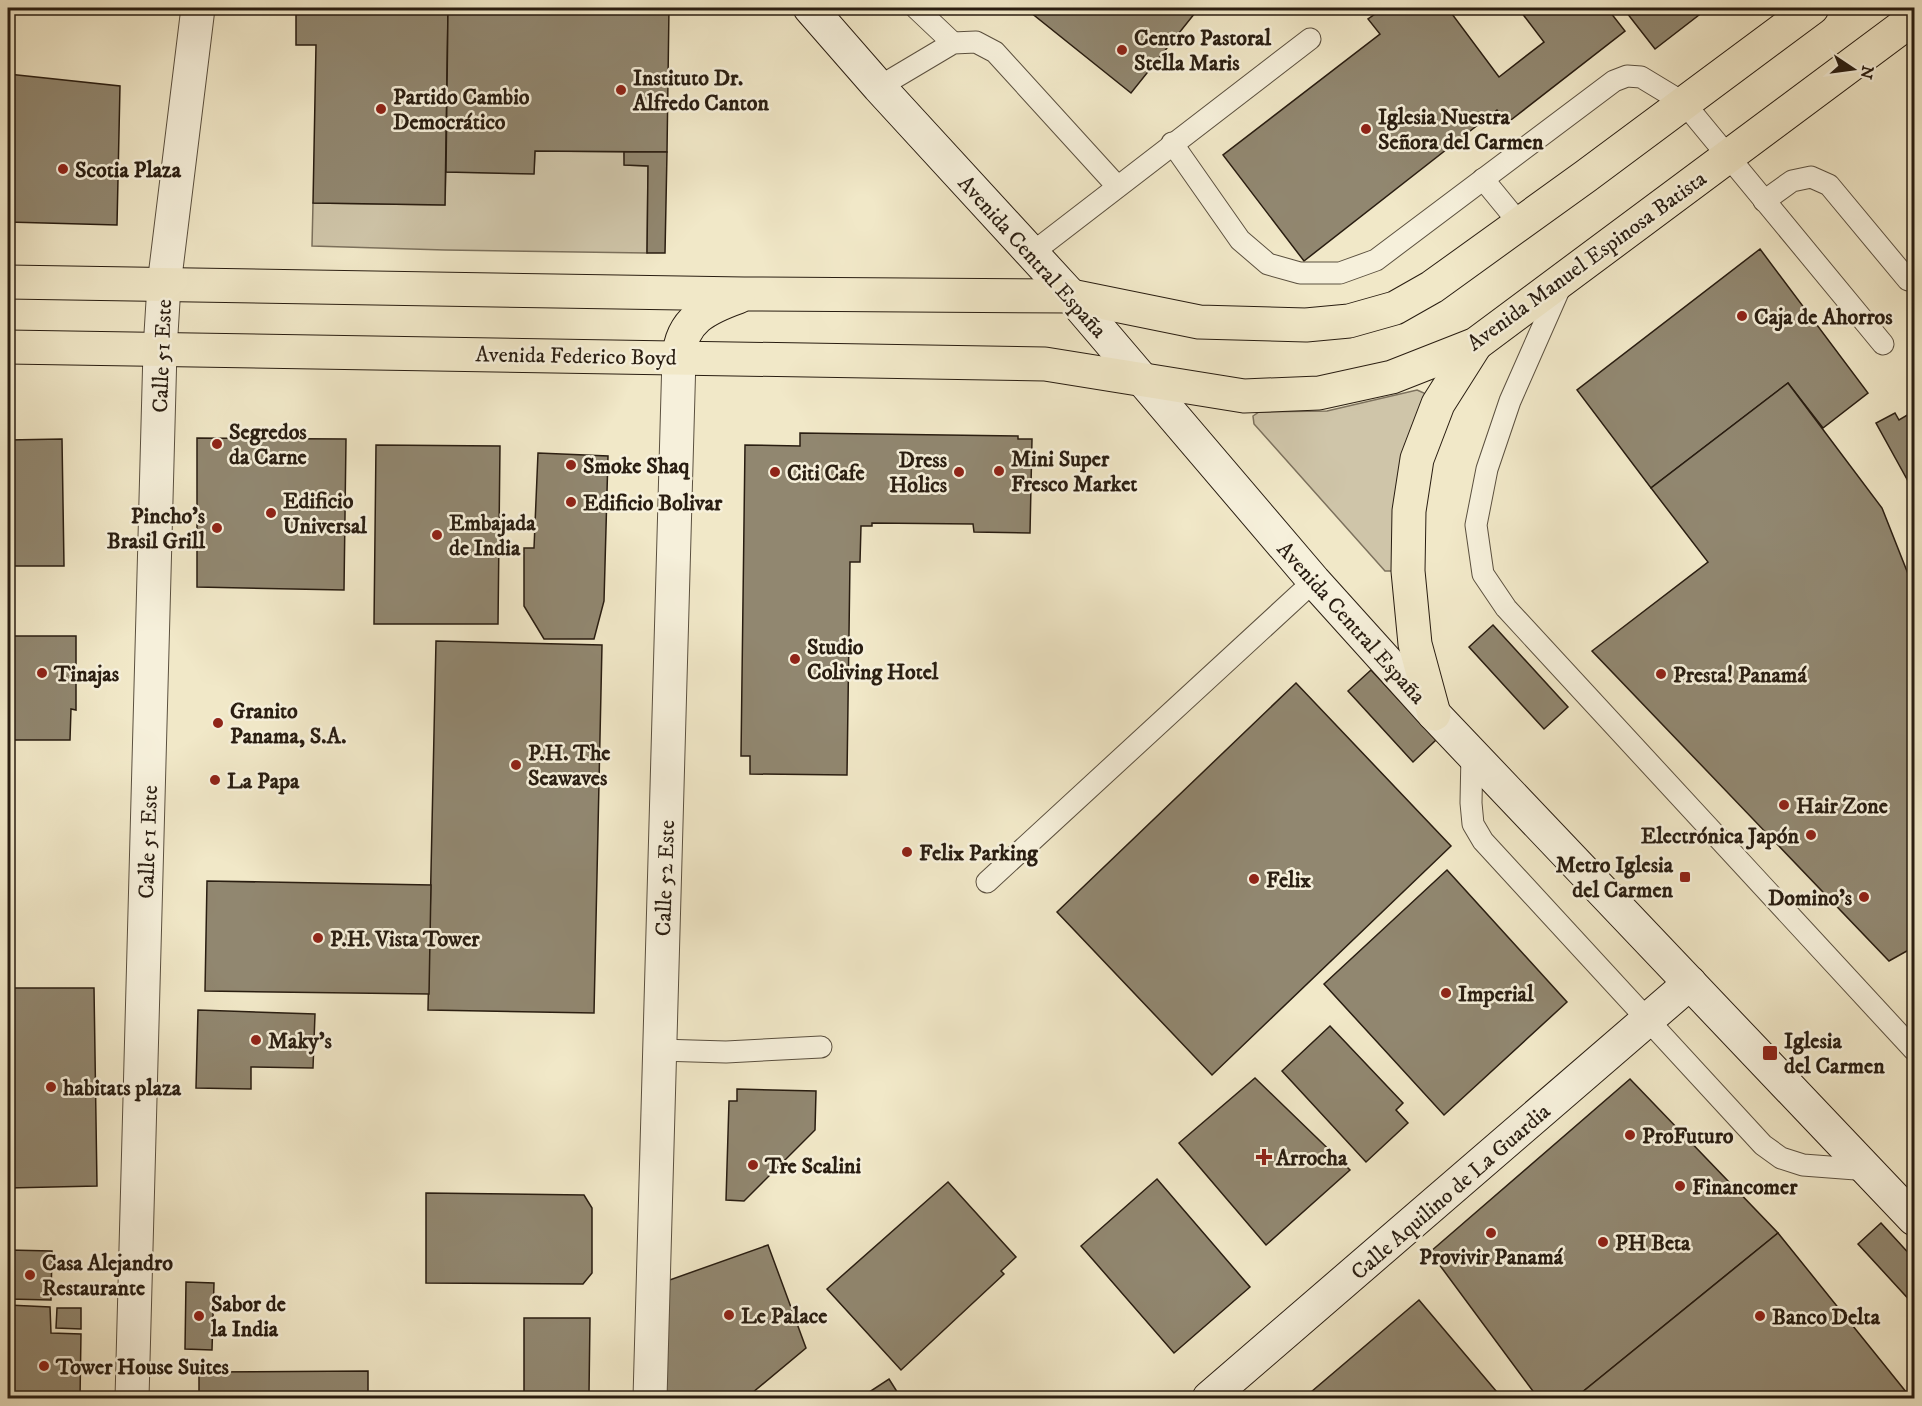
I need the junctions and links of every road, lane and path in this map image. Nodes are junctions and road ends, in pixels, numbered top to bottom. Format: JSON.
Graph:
{"nodes":[{"id":1,"x":198,"y":8,"type":"edge"},
{"id":2,"x":810,"y":8,"type":"edge"},
{"id":3,"x":916,"y":8,"type":"edge"},
{"id":4,"x":1812,"y":8,"type":"edge"},
{"id":5,"x":1914,"y":18,"type":"edge"},
{"id":6,"x":1310,"y":39,"type":"dead end"},
{"id":7,"x":953,"y":43,"type":"junction"},
{"id":8,"x":879,"y":87,"type":"junction"},
{"id":9,"x":1684,"y":103,"type":"junction"},
{"id":10,"x":1172,"y":143,"type":"junction"},
{"id":11,"x":1728,"y":158,"type":"junction"},
{"id":12,"x":1483,"y":179,"type":"junction"},
{"id":13,"x":1117,"y":186,"type":"junction"},
{"id":14,"x":1764,"y":201,"type":"junction"},
{"id":15,"x":1520,"y":224,"type":"junction"},
{"id":16,"x":1032,"y":253,"type":"junction"},
{"id":17,"x":1908,"y":280,"type":"dead end"},
{"id":18,"x":1563,"y":281,"type":"junction"},
{"id":19,"x":8,"y":282,"type":"edge"},
{"id":20,"x":164,"y":285,"type":"junction"},
{"id":21,"x":744,"y":294,"type":"junction"},
{"id":22,"x":1071,"y":296,"type":"junction"},
{"id":23,"x":1476,"y":344,"type":"junction"},
{"id":24,"x":1883,"y":344,"type":"dead end"},
{"id":25,"x":8,"y":347,"type":"edge"},
{"id":26,"x":160,"y":350,"type":"junction"},
{"id":27,"x":679,"y":357,"type":"junction"},
{"id":28,"x":1143,"y":380,"type":"junction"},
{"id":29,"x":1314,"y":581,"type":"junction"},
{"id":30,"x":1434,"y":714,"type":"junction"},
{"id":31,"x":1472,"y":753,"type":"junction"},
{"id":32,"x":987,"y":882,"type":"dead end"},
{"id":33,"x":1690,"y":983,"type":"junction"},
{"id":34,"x":1649,"y":1020,"type":"junction"},
{"id":35,"x":821,"y":1047,"type":"dead end"},
{"id":36,"x":659,"y":1050,"type":"junction"},
{"id":37,"x":1914,"y":1050,"type":"edge"},
{"id":38,"x":1869,"y":1170,"type":"junction"},
{"id":39,"x":1914,"y":1219,"type":"edge"},
{"id":40,"x":132,"y":1398,"type":"edge"},
{"id":41,"x":650,"y":1398,"type":"edge"},
{"id":42,"x":1209,"y":1398,"type":"edge"}],
"edges":[{"from":1,"to":20,"type":"street","name":"Calle 51 Este"},
{"from":2,"to":8,"type":"street","name":"Avenida Central España"},
{"from":3,"to":7,"type":"lane"},
{"from":4,"to":9,"type":"main road"},
{"from":5,"to":11,"type":"main road","name":"Avenida Manuel Espinosa Batista"},
{"from":6,"to":10,"type":"lane"},
{"from":7,"to":8,"type":"lane"},
{"from":7,"to":13,"type":"lane"},
{"from":8,"to":16,"type":"street","name":"Avenida Central España"},
{"from":9,"to":11,"type":"lane"},
{"from":9,"to":12,"type":"lane"},
{"from":9,"to":15,"type":"main road"},
{"from":10,"to":12,"type":"lane"},
{"from":10,"to":13,"type":"lane"},
{"from":11,"to":14,"type":"lane"},
{"from":11,"to":18,"type":"main road","name":"Avenida Manuel Espinosa Batista"},
{"from":12,"to":15,"type":"lane"},
{"from":13,"to":16,"type":"lane"},
{"from":14,"to":17,"type":"lane"},
{"from":14,"to":24,"type":"lane"},
{"from":15,"to":22,"type":"main road"},
{"from":16,"to":22,"type":"street","name":"Avenida Central España"},
{"from":18,"to":23,"type":"main road","name":"Avenida Manuel Espinosa Batista"},
{"from":18,"to":37,"type":"lane"},
{"from":19,"to":20,"type":"main road"},
{"from":20,"to":21,"type":"main road"},
{"from":20,"to":26,"type":"street","name":"Calle 51 Este"},
{"from":21,"to":22,"type":"main road"},
{"from":21,"to":27,"type":"main road"},
{"from":22,"to":28,"type":"street","name":"Avenida Central España"},
{"from":23,"to":28,"type":"main road","name":"Avenida Manuel Espinosa Batista"},
{"from":23,"to":30,"type":"main road"},
{"from":25,"to":26,"type":"main road","name":"Avenida Federico Boyd"},
{"from":26,"to":27,"type":"main road","name":"Avenida Federico Boyd"},
{"from":26,"to":40,"type":"street","name":"Calle 51 Este"},
{"from":27,"to":28,"type":"main road","name":"Avenida Federico Boyd"},
{"from":27,"to":36,"type":"street","name":"Calle 52 Este"},
{"from":28,"to":29,"type":"street","name":"Avenida Central España"},
{"from":29,"to":30,"type":"street","name":"Avenida Central España"},
{"from":29,"to":32,"type":"lane"},
{"from":30,"to":31,"type":"street","name":"Avenida Central España"},
{"from":31,"to":33,"type":"street","name":"Avenida Central España"},
{"from":31,"to":34,"type":"lane"},
{"from":33,"to":34,"type":"street","name":"Calle Aquilino de La Guardia"},
{"from":33,"to":38,"type":"street","name":"Avenida Central España"},
{"from":34,"to":38,"type":"lane"},
{"from":34,"to":42,"type":"street","name":"Calle Aquilino de La Guardia"},
{"from":35,"to":36,"type":"lane"},
{"from":36,"to":41,"type":"street","name":"Calle 52 Este"},
{"from":38,"to":39,"type":"street","name":"Avenida Central España"}]}
